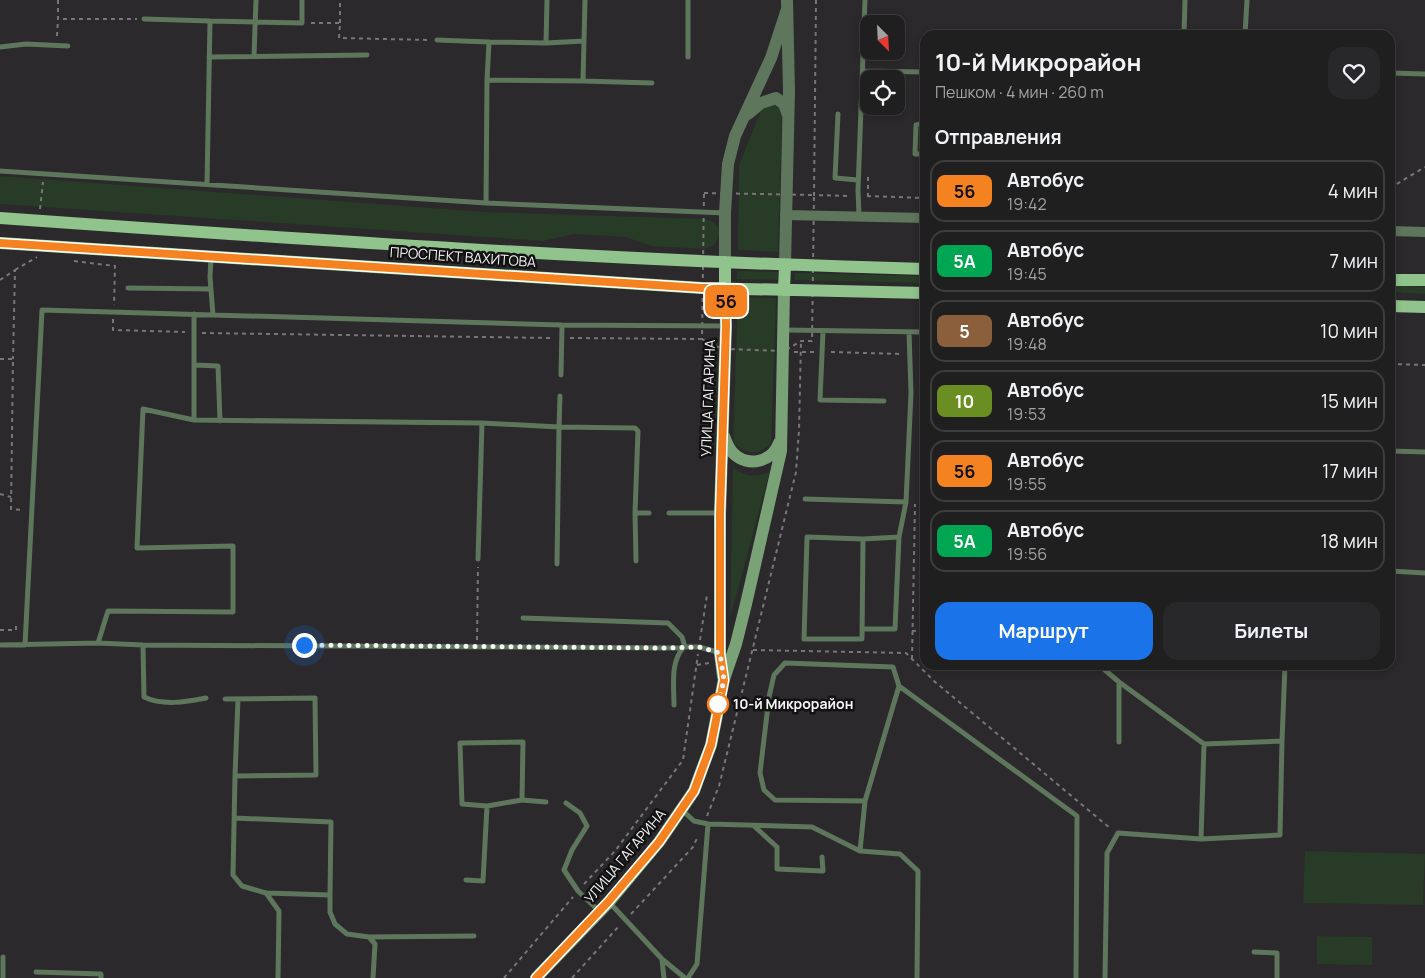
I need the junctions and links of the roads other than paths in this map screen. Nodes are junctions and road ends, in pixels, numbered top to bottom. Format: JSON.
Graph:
{"nodes":[{"id":1,"x":256,"y":0,"type":"edge"},
{"id":2,"x":302,"y":0,"type":"edge"},
{"id":3,"x":547,"y":0,"type":"edge"},
{"id":4,"x":585,"y":0,"type":"edge"},
{"id":5,"x":688,"y":0,"type":"edge"},
{"id":6,"x":866,"y":0,"type":"edge"},
{"id":7,"x":1185,"y":0,"type":"edge"},
{"id":8,"x":1246,"y":0,"type":"edge"},
{"id":9,"x":787,"y":4,"type":"edge"},
{"id":10,"x":144,"y":19,"type":"road end"},
{"id":11,"x":210,"y":21,"type":"junction"},
{"id":12,"x":255,"y":22,"type":"junction"},
{"id":13,"x":1184,"y":30,"type":"edge"},
{"id":14,"x":1245,"y":30,"type":"edge"},
{"id":15,"x":437,"y":40,"type":"road end"},
{"id":16,"x":584,"y":41,"type":"junction"},
{"id":17,"x":489,"y":42,"type":"junction"},
{"id":18,"x":546,"y":43,"type":"junction"},
{"id":19,"x":0,"y":46,"type":"edge"},
{"id":20,"x":68,"y":46,"type":"dead end"},
{"id":21,"x":367,"y":54,"type":"dead end"},
{"id":22,"x":254,"y":56,"type":"junction"},
{"id":23,"x":209,"y":57,"type":"junction"},
{"id":24,"x":688,"y":57,"type":"dead end"},
{"id":25,"x":863,"y":70,"type":"edge"},
{"id":26,"x":905,"y":72,"type":"edge"},
{"id":27,"x":920,"y":72,"type":"edge"},
{"id":28,"x":1395,"y":73,"type":"edge"},
{"id":29,"x":1425,"y":74,"type":"edge"},
{"id":30,"x":488,"y":80,"type":"junction"},
{"id":31,"x":583,"y":81,"type":"junction"},
{"id":32,"x":652,"y":83,"type":"dead end"},
{"id":33,"x":838,"y":114,"type":"dead end"},
{"id":34,"x":861,"y":115,"type":"edge"},
{"id":35,"x":789,"y":118,"type":"junction"},
{"id":36,"x":742,"y":120,"type":"junction"},
{"id":37,"x":920,"y":124,"type":"edge"},
{"id":38,"x":920,"y":154,"type":"edge"},
{"id":39,"x":0,"y":171,"type":"edge"},
{"id":40,"x":858,"y":180,"type":"junction"},
{"id":41,"x":207,"y":184,"type":"junction"},
{"id":42,"x":486,"y":203,"type":"junction"},
{"id":43,"x":725,"y":213,"type":"junction"},
{"id":44,"x":785,"y":215,"type":"junction"},
{"id":45,"x":859,"y":216,"type":"junction"},
{"id":46,"x":0,"y":218,"type":"edge"},
{"id":47,"x":920,"y":218,"type":"edge"},
{"id":48,"x":1395,"y":231,"type":"edge"},
{"id":49,"x":1425,"y":232,"type":"edge"},
{"id":50,"x":0,"y":243,"type":"edge"},
{"id":51,"x":211,"y":255,"type":"junction"},
{"id":52,"x":725,"y":262,"type":"junction"},
{"id":53,"x":785,"y":264,"type":"junction"},
{"id":54,"x":920,"y":269,"type":"edge"},
{"id":55,"x":1395,"y":280,"type":"edge"},
{"id":56,"x":1425,"y":280,"type":"edge"},
{"id":57,"x":128,"y":288,"type":"dead end"},
{"id":58,"x":725,"y":288,"type":"junction"},
{"id":59,"x":211,"y":289,"type":"junction"},
{"id":60,"x":784,"y":290,"type":"junction"},
{"id":61,"x":920,"y":293,"type":"edge"},
{"id":62,"x":1395,"y":306,"type":"edge"},
{"id":63,"x":1425,"y":307,"type":"edge"},
{"id":64,"x":194,"y":314,"type":"junction"},
{"id":65,"x":213,"y":315,"type":"junction"},
{"id":66,"x":562,"y":324,"type":"junction"},
{"id":67,"x":726,"y":326,"type":"junction"},
{"id":68,"x":784,"y":330,"type":"junction"},
{"id":69,"x":823,"y":331,"type":"junction"},
{"id":70,"x":909,"y":332,"type":"junction"},
{"id":71,"x":920,"y":332,"type":"edge"},
{"id":72,"x":194,"y":365,"type":"junction"},
{"id":73,"x":561,"y":375,"type":"dead end"},
{"id":74,"x":560,"y":396,"type":"dead end"},
{"id":75,"x":884,"y":400,"type":"dead end"},
{"id":76,"x":194,"y":420,"type":"junction"},
{"id":77,"x":220,"y":421,"type":"junction"},
{"id":78,"x":482,"y":423,"type":"junction"},
{"id":79,"x":559,"y":427,"type":"junction"},
{"id":80,"x":722,"y":430,"type":"junction"},
{"id":81,"x":782,"y":431,"type":"junction"},
{"id":82,"x":1395,"y":451,"type":"edge"},
{"id":83,"x":1425,"y":452,"type":"edge"},
{"id":84,"x":805,"y":499,"type":"dead end"},
{"id":85,"x":906,"y":502,"type":"junction"},
{"id":86,"x":649,"y":512,"type":"dead end"},
{"id":87,"x":635,"y":513,"type":"junction"},
{"id":88,"x":669,"y":513,"type":"dead end"},
{"id":89,"x":720,"y":514,"type":"junction"},
{"id":90,"x":899,"y":537,"type":"junction"},
{"id":91,"x":863,"y":539,"type":"junction"},
{"id":92,"x":478,"y":559,"type":"road end"},
{"id":93,"x":636,"y":561,"type":"dead end"},
{"id":94,"x":557,"y":564,"type":"dead end"},
{"id":95,"x":1395,"y":571,"type":"edge"},
{"id":96,"x":1425,"y":573,"type":"edge"},
{"id":97,"x":523,"y":618,"type":"dead end"},
{"id":98,"x":862,"y":629,"type":"junction"},
{"id":99,"x":98,"y":643,"type":"junction"},
{"id":100,"x":25,"y":645,"type":"junction"},
{"id":101,"x":143,"y":645,"type":"junction"},
{"id":102,"x":0,"y":646,"type":"edge"},
{"id":103,"x":684,"y":648,"type":"junction"},
{"id":104,"x":720,"y":653,"type":"junction"},
{"id":105,"x":1105,"y":670,"type":"edge"},
{"id":106,"x":1285,"y":670,"type":"edge"},
{"id":107,"x":724,"y":680,"type":"junction"},
{"id":108,"x":1118,"y":682,"type":"junction"},
{"id":109,"x":899,"y":686,"type":"junction"},
{"id":110,"x":206,"y":698,"type":"dead end"},
{"id":111,"x":225,"y":699,"type":"dead end"},
{"id":112,"x":238,"y":699,"type":"junction"},
{"id":113,"x":674,"y":705,"type":"dead end"},
{"id":114,"x":1282,"y":741,"type":"junction"},
{"id":115,"x":1118,"y":742,"type":"dead end"},
{"id":116,"x":1204,"y":744,"type":"junction"},
{"id":117,"x":235,"y":776,"type":"junction"},
{"id":118,"x":522,"y":800,"type":"junction"},
{"id":119,"x":865,"y":801,"type":"junction"},
{"id":120,"x":546,"y":802,"type":"dead end"},
{"id":121,"x":566,"y":803,"type":"dead end"},
{"id":122,"x":487,"y":806,"type":"junction"},
{"id":123,"x":682,"y":809,"type":"junction"},
{"id":124,"x":234,"y":818,"type":"junction"},
{"id":125,"x":708,"y":824,"type":"junction"},
{"id":126,"x":754,"y":826,"type":"junction"},
{"id":127,"x":1201,"y":839,"type":"junction"},
{"id":128,"x":860,"y":851,"type":"junction"},
{"id":129,"x":822,"y":857,"type":"dead end"},
{"id":130,"x":466,"y":880,"type":"dead end"},
{"id":131,"x":266,"y":893,"type":"junction"},
{"id":132,"x":330,"y":896,"type":"junction"},
{"id":133,"x":608,"y":902,"type":"junction"},
{"id":134,"x":599,"y":912,"type":"junction"},
{"id":135,"x":474,"y":936,"type":"dead end"},
{"id":136,"x":369,"y":937,"type":"junction"},
{"id":137,"x":1254,"y":952,"type":"dead end"},
{"id":138,"x":3,"y":957,"type":"dead end"},
{"id":139,"x":662,"y":959,"type":"junction"},
{"id":140,"x":36,"y":972,"type":"dead end"},
{"id":141,"x":3,"y":978,"type":"edge"},
{"id":142,"x":101,"y":978,"type":"edge"},
{"id":143,"x":278,"y":978,"type":"edge"},
{"id":144,"x":373,"y":978,"type":"edge"},
{"id":145,"x":536,"y":978,"type":"edge"},
{"id":146,"x":664,"y":978,"type":"edge"},
{"id":147,"x":686,"y":978,"type":"edge"},
{"id":148,"x":917,"y":978,"type":"edge"},
{"id":149,"x":1076,"y":978,"type":"edge"},
{"id":150,"x":1105,"y":978,"type":"edge"},
{"id":151,"x":1277,"y":978,"type":"edge"}],
"edges":[{"from":1,"to":12,"type":"lane"},
{"from":2,"to":12,"type":"lane"},
{"from":3,"to":18,"type":"lane"},
{"from":4,"to":16,"type":"lane"},
{"from":5,"to":24,"type":"lane"},
{"from":6,"to":25,"type":"lane"},
{"from":7,"to":13,"type":"lane"},
{"from":8,"to":14,"type":"lane"},
{"from":9,"to":35,"type":"street","name":"УЛИЦА ГАГАРИНА"},
{"from":9,"to":36,"type":"street","name":"УЛИЦА ГАГАРИНА"},
{"from":10,"to":11,"type":"lane"},
{"from":11,"to":12,"type":"lane"},
{"from":11,"to":23,"type":"lane"},
{"from":12,"to":22,"type":"lane"},
{"from":15,"to":17,"type":"lane"},
{"from":16,"to":18,"type":"lane"},
{"from":16,"to":31,"type":"lane"},
{"from":17,"to":18,"type":"lane"},
{"from":17,"to":30,"type":"lane"},
{"from":19,"to":20,"type":"lane"},
{"from":21,"to":22,"type":"lane"},
{"from":22,"to":23,"type":"lane"},
{"from":23,"to":41,"type":"lane"},
{"from":26,"to":27,"type":"lane"},
{"from":28,"to":29,"type":"lane"},
{"from":30,"to":31,"type":"lane"},
{"from":30,"to":42,"type":"lane"},
{"from":31,"to":32,"type":"lane"},
{"from":33,"to":40,"type":"lane"},
{"from":34,"to":40,"type":"lane"},
{"from":35,"to":36,"type":"street"},
{"from":35,"to":44,"type":"street","name":"УЛИЦА ГАГАРИНА"},
{"from":36,"to":43,"type":"street","name":"УЛИЦА ГАГАРИНА"},
{"from":37,"to":38,"type":"lane"},
{"from":39,"to":41,"type":"lane"},
{"from":40,"to":45,"type":"lane"},
{"from":41,"to":42,"type":"lane"},
{"from":42,"to":43,"type":"lane"},
{"from":43,"to":52,"type":"street","name":"УЛИЦА ГАГАРИНА"},
{"from":44,"to":45,"type":"street"},
{"from":44,"to":53,"type":"street","name":"УЛИЦА ГАГАРИНА"},
{"from":45,"to":47,"type":"street"},
{"from":46,"to":52,"type":"main road","name":"ПРОСПЕКТ ВАХИТОВА"},
{"from":48,"to":49,"type":"street"},
{"from":50,"to":51,"type":"main road","name":"ПРОСПЕКТ ВАХИТОВА"},
{"from":51,"to":58,"type":"main road","name":"ПРОСПЕКТ ВАХИТОВА"},
{"from":51,"to":59,"type":"lane"},
{"from":52,"to":53,"type":"main road","name":"ПРОСПЕКТ ВАХИТОВА"},
{"from":52,"to":58,"type":"main road","name":"УЛИЦА ГАГАРИНА"},
{"from":53,"to":54,"type":"main road","name":"ПРОСПЕКТ ВАХИТОВА"},
{"from":53,"to":60,"type":"main road","name":"УЛИЦА ГАГАРИНА"},
{"from":55,"to":56,"type":"main road"},
{"from":57,"to":59,"type":"lane"},
{"from":58,"to":60,"type":"main road","name":"ПРОСПЕКТ ВАХИТОВА"},
{"from":58,"to":67,"type":"main road","name":"УЛИЦА ГАГАРИНА"},
{"from":59,"to":65,"type":"lane"},
{"from":60,"to":61,"type":"main road","name":"ПРОСПЕКТ ВАХИТОВА"},
{"from":60,"to":68,"type":"main road","name":"УЛИЦА ГАГАРИНА"},
{"from":62,"to":63,"type":"main road"},
{"from":64,"to":65,"type":"lane"},
{"from":64,"to":72,"type":"lane"},
{"from":64,"to":100,"type":"lane"},
{"from":65,"to":66,"type":"lane"},
{"from":66,"to":67,"type":"lane"},
{"from":66,"to":73,"type":"lane"},
{"from":67,"to":80,"type":"main road","name":"УЛИЦА ГАГАРИНА"},
{"from":68,"to":69,"type":"lane"},
{"from":68,"to":81,"type":"main road","name":"УЛИЦА ГАГАРИНА"},
{"from":69,"to":70,"type":"lane"},
{"from":69,"to":75,"type":"lane"},
{"from":70,"to":71,"type":"lane"},
{"from":70,"to":85,"type":"lane"},
{"from":72,"to":76,"type":"lane"},
{"from":72,"to":77,"type":"lane"},
{"from":74,"to":79,"type":"lane"},
{"from":76,"to":77,"type":"lane"},
{"from":76,"to":99,"type":"lane"},
{"from":77,"to":78,"type":"lane"},
{"from":78,"to":79,"type":"lane"},
{"from":78,"to":92,"type":"lane"},
{"from":79,"to":87,"type":"lane"},
{"from":79,"to":94,"type":"lane"},
{"from":80,"to":81,"type":"main road"},
{"from":80,"to":89,"type":"main road","name":"УЛИЦА ГАГАРИНА"},
{"from":81,"to":107,"type":"main road","name":"УЛИЦА ГАГАРИНА"},
{"from":82,"to":83,"type":"lane"},
{"from":84,"to":85,"type":"lane"},
{"from":85,"to":90,"type":"lane"},
{"from":86,"to":87,"type":"lane"},
{"from":87,"to":93,"type":"lane"},
{"from":88,"to":89,"type":"lane"},
{"from":89,"to":104,"type":"main road","name":"УЛИЦА ГАГАРИНА"},
{"from":90,"to":91,"type":"lane"},
{"from":90,"to":98,"type":"lane"},
{"from":91,"to":98,"type":"lane"},
{"from":91,"to":98,"type":"lane"},
{"from":95,"to":96,"type":"lane"},
{"from":97,"to":103,"type":"lane"},
{"from":99,"to":100,"type":"lane"},
{"from":99,"to":101,"type":"lane"},
{"from":100,"to":102,"type":"lane"},
{"from":101,"to":103,"type":"lane"},
{"from":101,"to":110,"type":"lane"},
{"from":103,"to":104,"type":"lane"},
{"from":103,"to":113,"type":"lane"},
{"from":104,"to":107,"type":"main road","name":"УЛИЦА ГАГАРИНА"},
{"from":105,"to":108,"type":"lane"},
{"from":106,"to":114,"type":"lane"},
{"from":107,"to":123,"type":"main road","name":"УЛИЦА ГАГАРИНА"},
{"from":108,"to":115,"type":"lane"},
{"from":108,"to":116,"type":"lane"},
{"from":109,"to":119,"type":"lane"},
{"from":109,"to":119,"type":"lane"},
{"from":109,"to":149,"type":"lane"},
{"from":111,"to":112,"type":"lane"},
{"from":112,"to":117,"type":"lane"},
{"from":112,"to":117,"type":"lane"},
{"from":114,"to":116,"type":"lane"},
{"from":114,"to":127,"type":"lane"},
{"from":116,"to":127,"type":"lane"},
{"from":117,"to":124,"type":"lane"},
{"from":118,"to":120,"type":"lane"},
{"from":118,"to":122,"type":"lane"},
{"from":118,"to":122,"type":"lane"},
{"from":119,"to":128,"type":"lane"},
{"from":121,"to":134,"type":"lane"},
{"from":122,"to":130,"type":"lane"},
{"from":123,"to":125,"type":"lane"},
{"from":123,"to":133,"type":"main road","name":"УЛИЦА ГАГАРИНА"},
{"from":124,"to":131,"type":"lane"},
{"from":124,"to":132,"type":"lane"},
{"from":125,"to":126,"type":"lane"},
{"from":125,"to":147,"type":"lane"},
{"from":126,"to":128,"type":"lane"},
{"from":126,"to":129,"type":"lane"},
{"from":127,"to":150,"type":"lane"},
{"from":128,"to":148,"type":"lane"},
{"from":131,"to":132,"type":"lane"},
{"from":131,"to":143,"type":"lane"},
{"from":132,"to":136,"type":"lane"},
{"from":133,"to":134,"type":"main road","name":"УЛИЦА ГАГАРИНА"},
{"from":133,"to":139,"type":"lane"},
{"from":134,"to":145,"type":"main road","name":"УЛИЦА ГАГАРИНА"},
{"from":135,"to":136,"type":"lane"},
{"from":136,"to":144,"type":"lane"},
{"from":137,"to":151,"type":"lane"},
{"from":138,"to":141,"type":"lane"},
{"from":139,"to":146,"type":"lane"},
{"from":139,"to":147,"type":"lane"},
{"from":140,"to":142,"type":"lane"}]}
